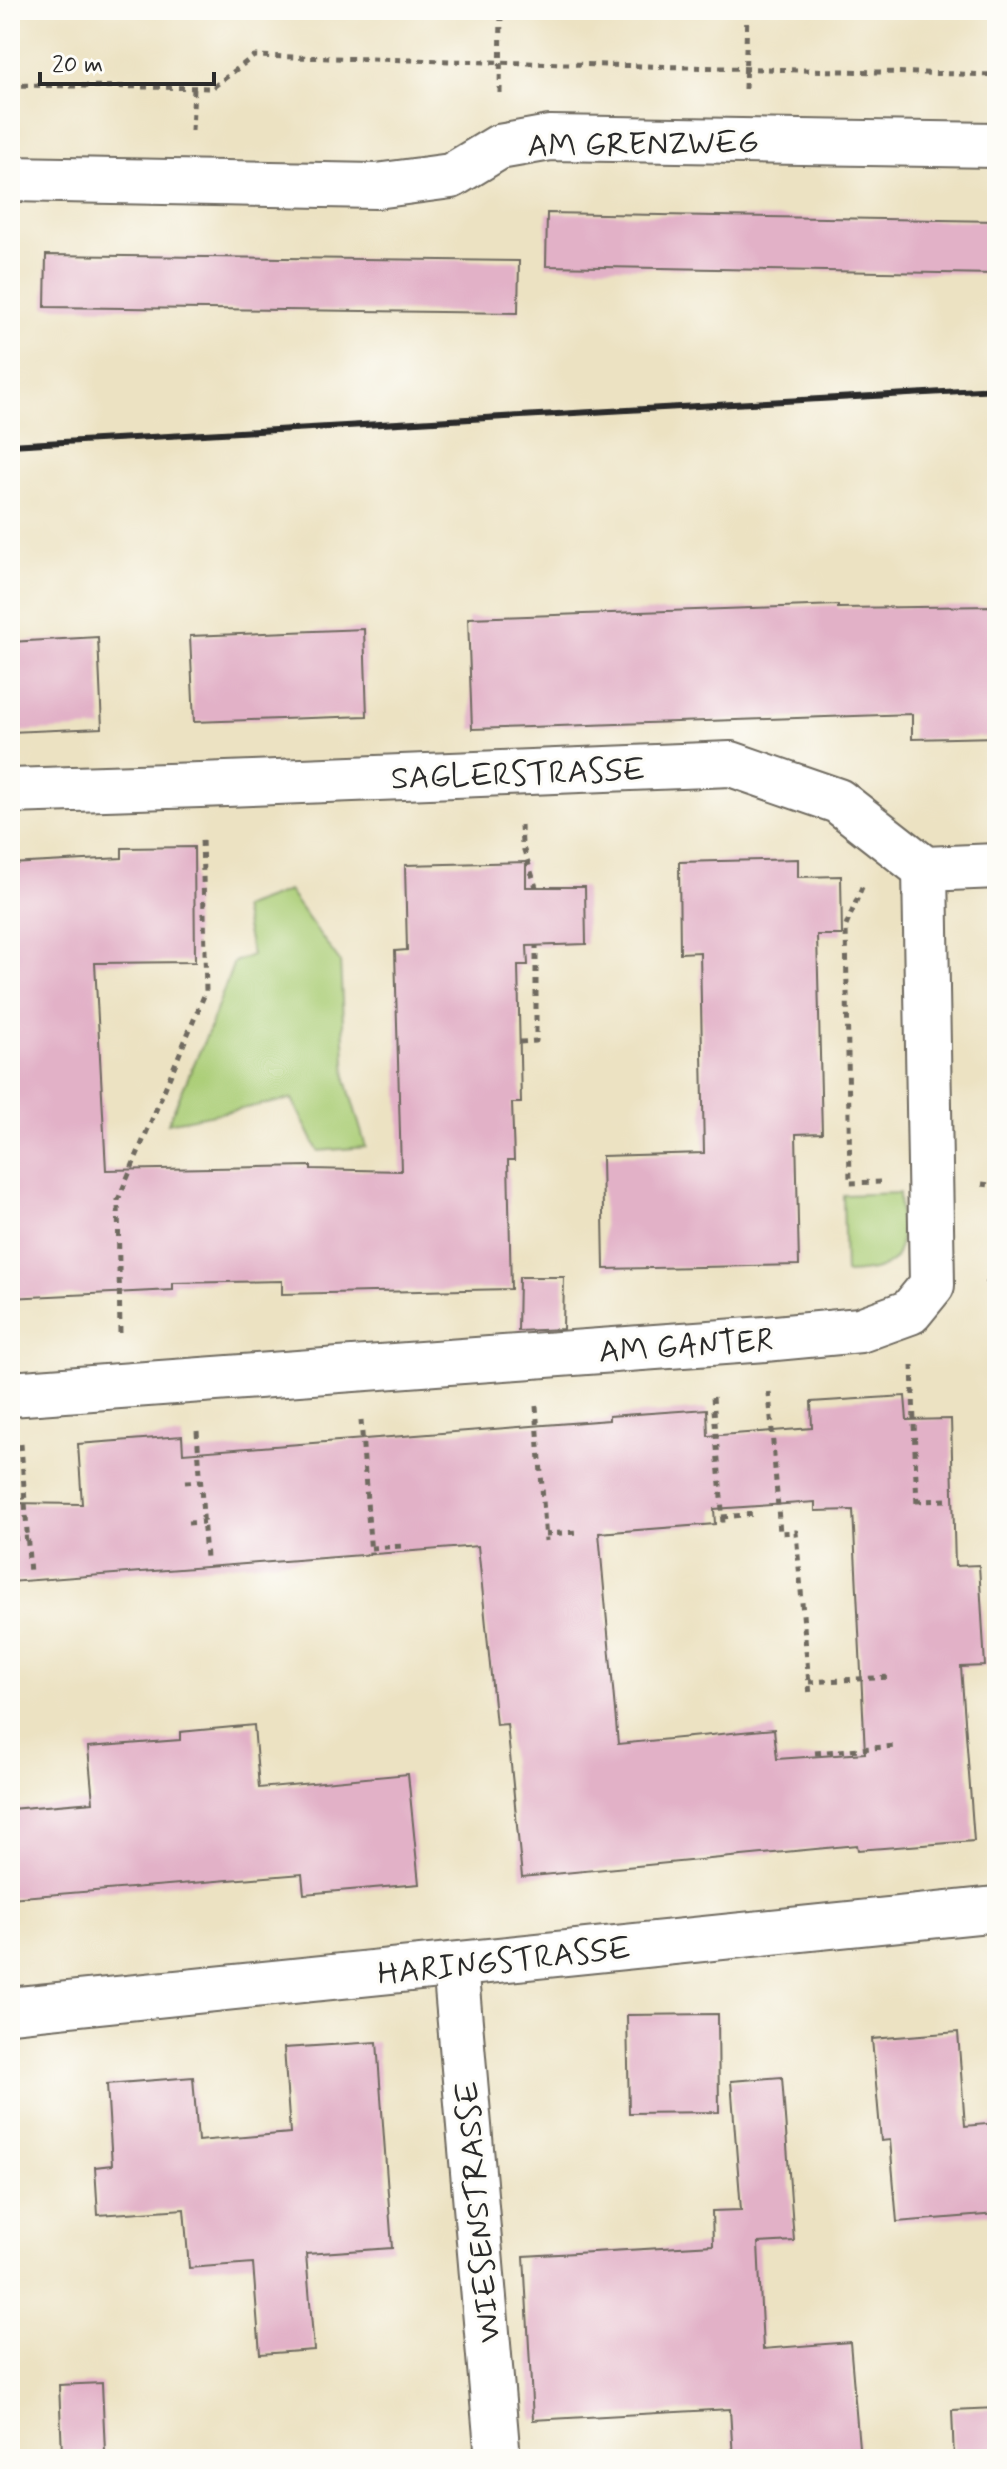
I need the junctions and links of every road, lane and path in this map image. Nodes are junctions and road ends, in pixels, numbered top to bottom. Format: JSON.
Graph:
{"nodes":[{"id":1,"x":501,"y":10,"type":"edge"},
{"id":2,"x":747,"y":10,"type":"edge"},
{"id":3,"x":500,"y":63,"type":"junction"},
{"id":4,"x":746,"y":67,"type":"junction"},
{"id":5,"x":997,"y":75,"type":"edge"},
{"id":6,"x":10,"y":85,"type":"edge"},
{"id":7,"x":741,"y":141,"type":"junction"},
{"id":8,"x":997,"y":145,"type":"edge"},
{"id":9,"x":499,"y":147,"type":"junction"},
{"id":10,"x":10,"y":179,"type":"edge"},
{"id":11,"x":200,"y":785,"type":"junction"},
{"id":12,"x":10,"y":791,"type":"edge"},
{"id":13,"x":522,"y":844,"type":"dead end"},
{"id":14,"x":997,"y":866,"type":"edge"},
{"id":15,"x":925,"y":869,"type":"junction"},
{"id":16,"x":536,"y":887,"type":"dead end"},
{"id":17,"x":536,"y":946,"type":"dead end"},
{"id":18,"x":520,"y":1042,"type":"dead end"},
{"id":19,"x":850,"y":1183,"type":"dead end"},
{"id":20,"x":910,"y":1312,"type":"junction"},
{"id":21,"x":765,"y":1339,"type":"junction"},
{"id":22,"x":709,"y":1343,"type":"junction"},
{"id":23,"x":532,"y":1356,"type":"junction"},
{"id":24,"x":358,"y":1369,"type":"junction"},
{"id":25,"x":193,"y":1381,"type":"junction"},
{"id":26,"x":120,"y":1386,"type":"junction"},
{"id":27,"x":14,"y":1393,"type":"edge"},
{"id":28,"x":716,"y":1437,"type":"junction"},
{"id":29,"x":709,"y":1438,"type":"dead end"},
{"id":30,"x":540,"y":1454,"type":"junction"},
{"id":31,"x":532,"y":1455,"type":"dead end"},
{"id":32,"x":201,"y":1481,"type":"junction"},
{"id":33,"x":188,"y":1483,"type":"dead end"},
{"id":34,"x":25,"y":1497,"type":"junction"},
{"id":35,"x":12,"y":1500,"type":"edge"},
{"id":36,"x":949,"y":1500,"type":"dead end"},
{"id":37,"x":755,"y":1514,"type":"dead end"},
{"id":38,"x":190,"y":1521,"type":"dead end"},
{"id":39,"x":204,"y":1522,"type":"junction"},
{"id":40,"x":370,"y":1526,"type":"junction"},
{"id":41,"x":362,"y":1527,"type":"dead end"},
{"id":42,"x":578,"y":1532,"type":"dead end"},
{"id":43,"x":14,"y":1538,"type":"dead end"},
{"id":44,"x":28,"y":1538,"type":"junction"},
{"id":45,"x":403,"y":1546,"type":"dead end"},
{"id":46,"x":206,"y":1558,"type":"dead end"},
{"id":47,"x":30,"y":1574,"type":"dead end"},
{"id":48,"x":891,"y":1677,"type":"dead end"},
{"id":49,"x":809,"y":1682,"type":"junction"},
{"id":50,"x":810,"y":1696,"type":"dead end"},
{"id":51,"x":895,"y":1746,"type":"dead end"},
{"id":52,"x":815,"y":1753,"type":"dead end"},
{"id":53,"x":997,"y":1909,"type":"edge"},
{"id":54,"x":455,"y":1965,"type":"junction"},
{"id":55,"x":10,"y":2010,"type":"edge"},
{"id":56,"x":498,"y":2459,"type":"edge"}],
"edges":[{"from":1,"to":3,"type":"path"},
{"from":2,"to":4,"type":"path"},
{"from":3,"to":4,"type":"path"},
{"from":3,"to":6,"type":"path"},
{"from":3,"to":9,"type":"path"},
{"from":4,"to":5,"type":"path"},
{"from":4,"to":7,"type":"path"},
{"from":7,"to":8,"type":"street","name":"AM GRENZWEG"},
{"from":7,"to":9,"type":"street","name":"AM GRENZWEG"},
{"from":9,"to":10,"type":"street","name":"AM GRENZWEG"},
{"from":11,"to":12,"type":"street","name":"SAGLERSTRASSE"},
{"from":11,"to":15,"type":"street","name":"SAGLERSTRASSE"},
{"from":11,"to":26,"type":"path"},
{"from":13,"to":16,"type":"path"},
{"from":14,"to":15,"type":"street"},
{"from":15,"to":19,"type":"path"},
{"from":15,"to":20,"type":"street"},
{"from":17,"to":18,"type":"path"},
{"from":20,"to":21,"type":"street","name":"AM GANTER"},
{"from":20,"to":36,"type":"path"},
{"from":21,"to":22,"type":"street","name":"AM GANTER"},
{"from":21,"to":49,"type":"path"},
{"from":22,"to":23,"type":"street","name":"AM GANTER"},
{"from":22,"to":28,"type":"path"},
{"from":23,"to":24,"type":"street","name":"AM GANTER"},
{"from":23,"to":30,"type":"path"},
{"from":24,"to":25,"type":"street","name":"AM GANTER"},
{"from":24,"to":40,"type":"path"},
{"from":25,"to":26,"type":"street","name":"AM GANTER"},
{"from":25,"to":32,"type":"path"},
{"from":26,"to":27,"type":"street","name":"AM GANTER"},
{"from":27,"to":34,"type":"path"},
{"from":28,"to":29,"type":"path"},
{"from":28,"to":37,"type":"path"},
{"from":30,"to":31,"type":"path"},
{"from":30,"to":42,"type":"path"},
{"from":32,"to":33,"type":"path"},
{"from":32,"to":39,"type":"path"},
{"from":34,"to":35,"type":"path"},
{"from":34,"to":44,"type":"path"},
{"from":38,"to":39,"type":"path"},
{"from":39,"to":46,"type":"path"},
{"from":40,"to":41,"type":"path"},
{"from":40,"to":45,"type":"path"},
{"from":43,"to":44,"type":"path"},
{"from":44,"to":47,"type":"path"},
{"from":48,"to":49,"type":"path"},
{"from":49,"to":50,"type":"path"},
{"from":51,"to":52,"type":"path"},
{"from":53,"to":54,"type":"street","name":"HARINGSTRASSE"},
{"from":54,"to":55,"type":"street","name":"HARINGSTRASSE"},
{"from":54,"to":56,"type":"street","name":"WIESENSTRASSE"}]}
